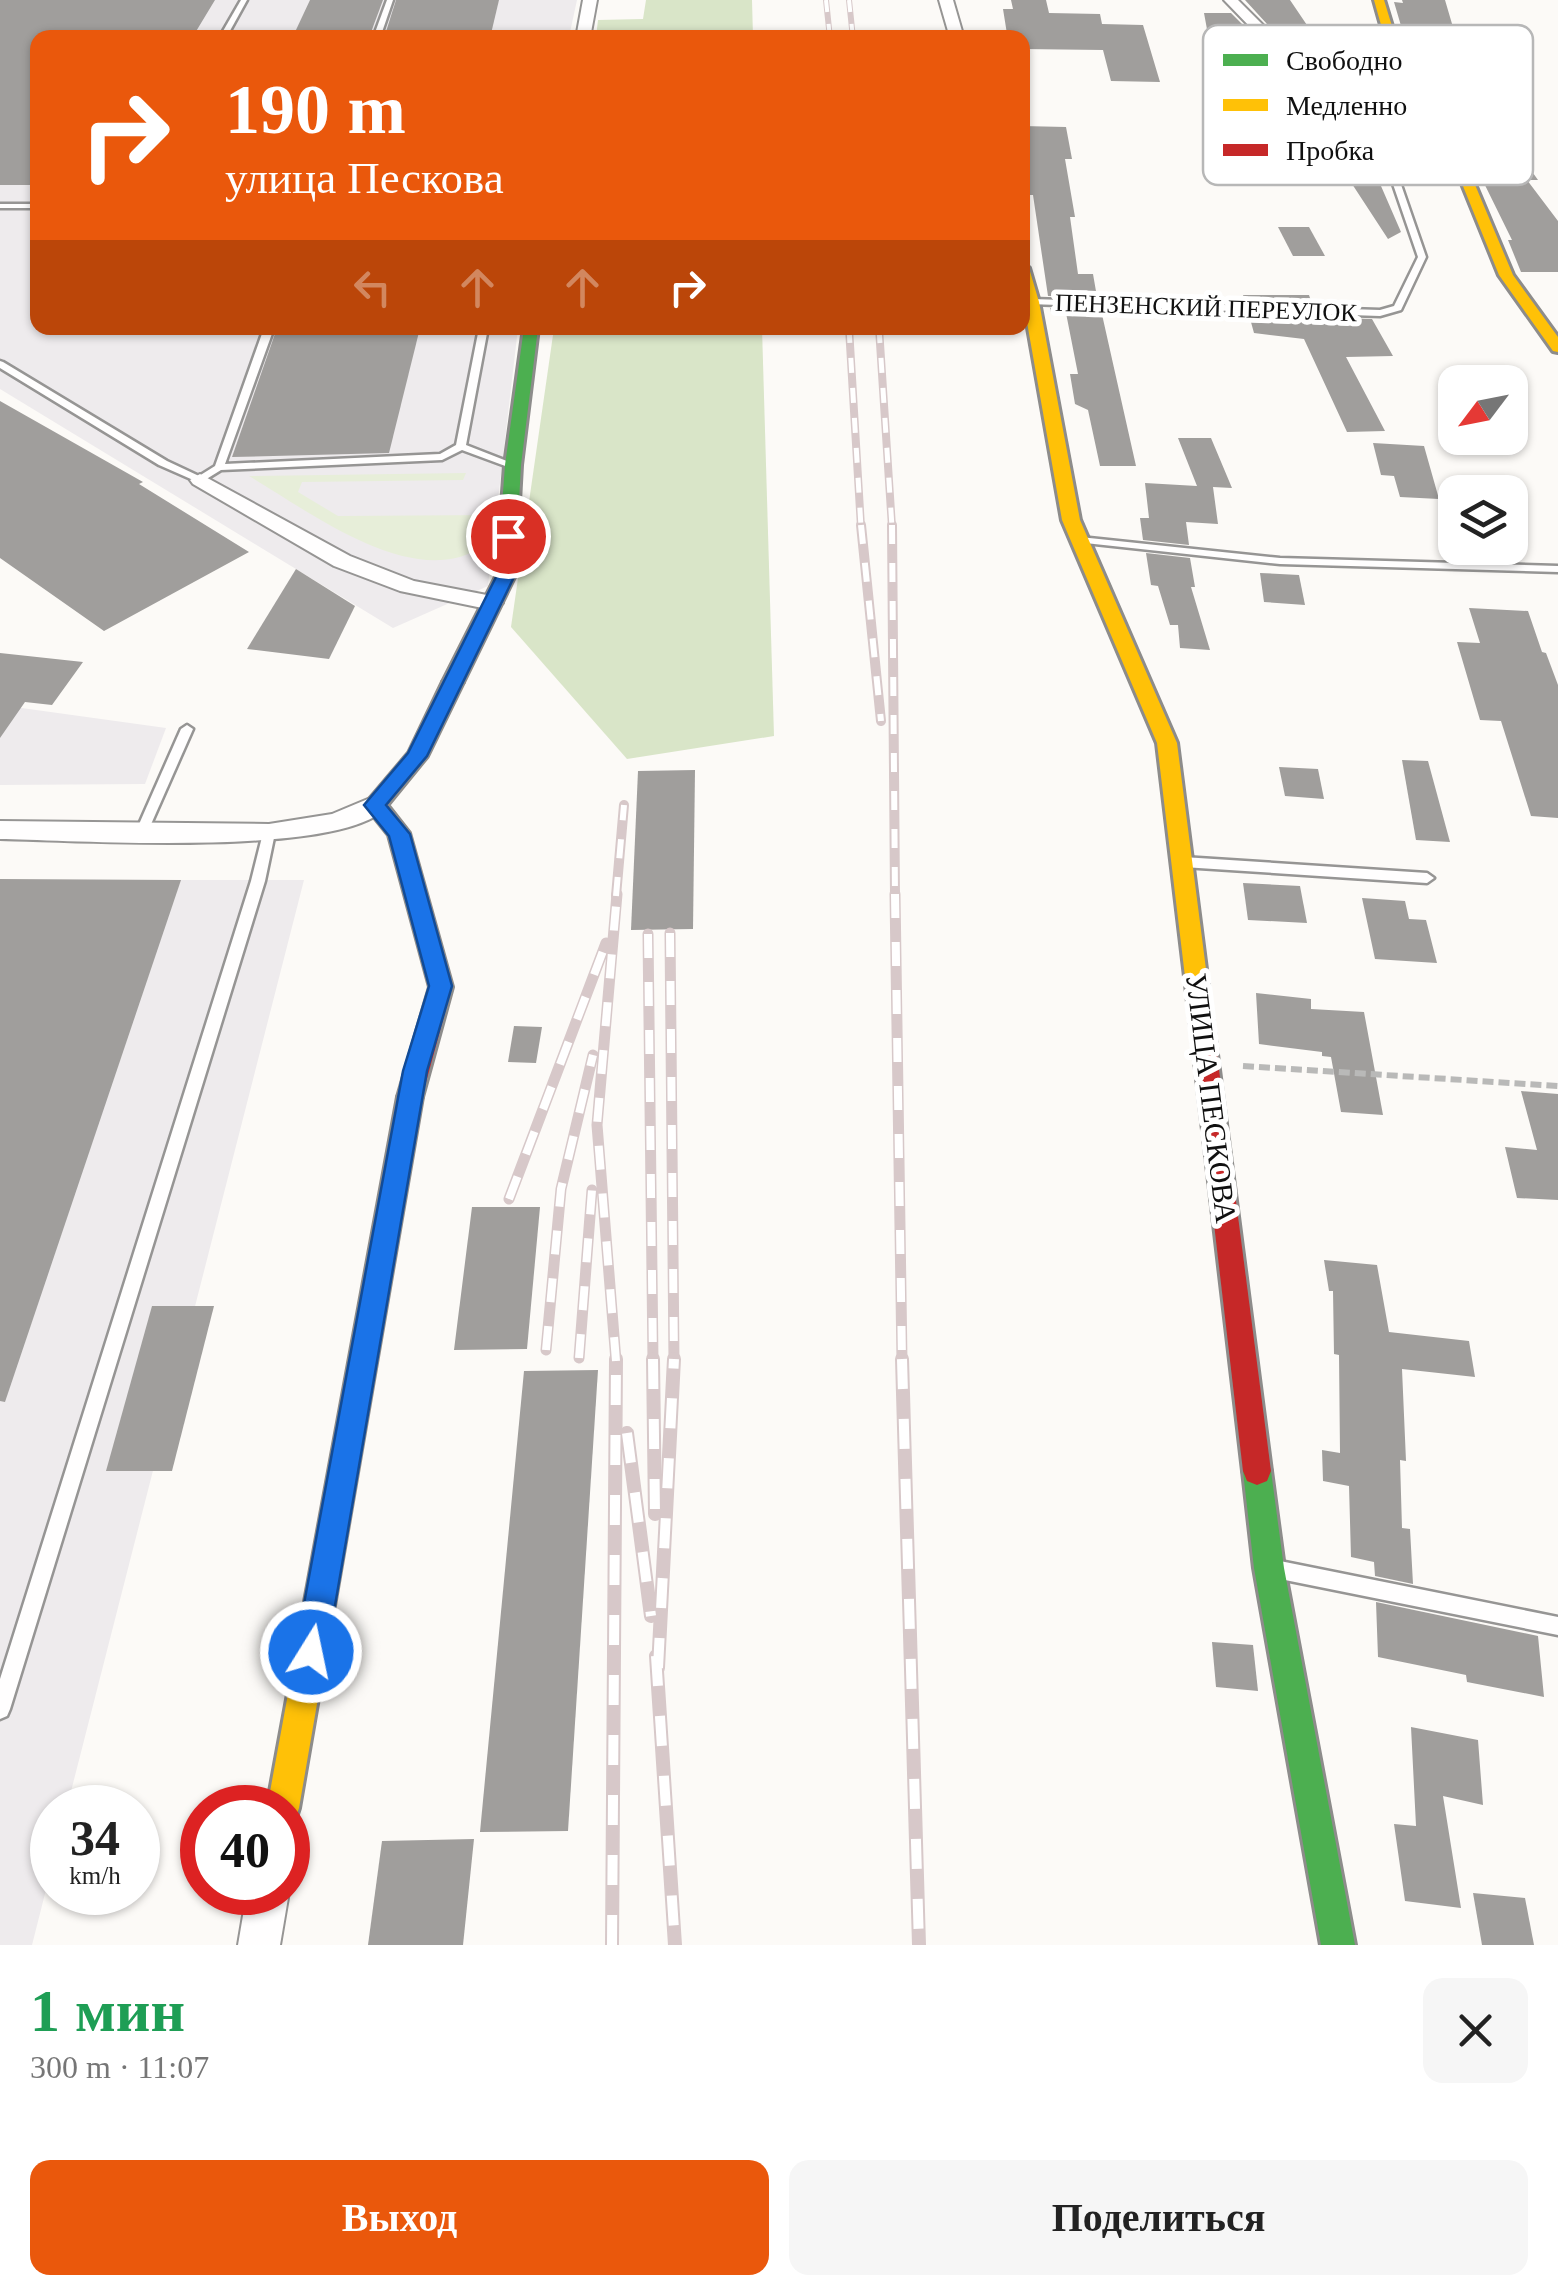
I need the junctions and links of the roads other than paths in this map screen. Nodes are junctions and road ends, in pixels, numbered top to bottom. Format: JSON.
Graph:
{"nodes":[{"id":1,"x":244,"y":0,"type":"edge"},
{"id":2,"x":390,"y":0,"type":"edge"},
{"id":3,"x":590,"y":0,"type":"edge"},
{"id":4,"x":946,"y":0,"type":"edge"},
{"id":5,"x":1230,"y":0,"type":"edge"},
{"id":6,"x":1379,"y":0,"type":"edge"},
{"id":7,"x":1256,"y":25,"type":"edge"},
{"id":8,"x":1386,"y":25,"type":"edge"},
{"id":9,"x":227,"y":30,"type":"edge"},
{"id":10,"x":379,"y":30,"type":"edge"},
{"id":11,"x":584,"y":30,"type":"edge"},
{"id":12,"x":954,"y":30,"type":"edge"},
{"id":13,"x":1397,"y":185,"type":"edge"},
{"id":14,"x":1469,"y":185,"type":"edge"},
{"id":15,"x":0,"y":206,"type":"edge"},
{"id":16,"x":30,"y":206,"type":"edge"},
{"id":17,"x":1030,"y":295,"type":"edge"},
{"id":18,"x":1032,"y":302,"type":"junction"},
{"id":19,"x":266,"y":335,"type":"edge"},
{"id":20,"x":483,"y":335,"type":"edge"},
{"id":21,"x":530,"y":335,"type":"edge"},
{"id":22,"x":1558,"y":348,"type":"edge"},
{"id":23,"x":0,"y":364,"type":"edge"},
{"id":24,"x":460,"y":446,"type":"junction"},
{"id":25,"x":513,"y":465,"type":"junction"},
{"id":26,"x":219,"y":467,"type":"junction"},
{"id":27,"x":200,"y":480,"type":"junction"},
{"id":28,"x":1080,"y":540,"type":"junction"},
{"id":29,"x":1558,"y":569,"type":"edge"},
{"id":30,"x":492,"y":602,"type":"junction"},
{"id":31,"x":187,"y":729,"type":"dead end"},
{"id":32,"x":375,"y":805,"type":"junction"},
{"id":33,"x":0,"y":830,"type":"edge"},
{"id":34,"x":142,"y":830,"type":"junction"},
{"id":35,"x":269,"y":833,"type":"junction"},
{"id":36,"x":1182,"y":862,"type":"junction"},
{"id":37,"x":1427,"y":878,"type":"dead end"},
{"id":38,"x":1270,"y":1568,"type":"junction"},
{"id":39,"x":1558,"y":1626,"type":"edge"},
{"id":40,"x":0,"y":1709,"type":"edge"},
{"id":41,"x":287,"y":1785,"type":"edge"},
{"id":42,"x":264,"y":1915,"type":"edge"},
{"id":43,"x":259,"y":1945,"type":"edge"},
{"id":44,"x":1338,"y":1945,"type":"edge"}],
"edges":[{"from":1,"to":9,"type":"lane"},
{"from":2,"to":10,"type":"lane"},
{"from":3,"to":11,"type":"street"},
{"from":4,"to":12,"type":"street"},
{"from":5,"to":7,"type":"street"},
{"from":6,"to":8,"type":"street"},
{"from":13,"to":18,"type":"lane","name":"ПЕНЗЕНСКИЙ ПЕРЕУЛОК"},
{"from":14,"to":22,"type":"street"},
{"from":15,"to":16,"type":"lane"},
{"from":17,"to":18,"type":"street","name":"УЛИЦА ПЕСКОВА"},
{"from":18,"to":28,"type":"street","name":"УЛИЦА ПЕСКОВА"},
{"from":19,"to":26,"type":"lane"},
{"from":20,"to":24,"type":"lane"},
{"from":21,"to":25,"type":"street"},
{"from":23,"to":27,"type":"lane"},
{"from":24,"to":25,"type":"lane"},
{"from":24,"to":26,"type":"lane"},
{"from":25,"to":30,"type":"street"},
{"from":26,"to":27,"type":"lane"},
{"from":27,"to":30,"type":"street"},
{"from":28,"to":29,"type":"lane"},
{"from":28,"to":36,"type":"street","name":"УЛИЦА ПЕСКОВА"},
{"from":30,"to":32,"type":"street"},
{"from":31,"to":34,"type":"lane"},
{"from":32,"to":35,"type":"street"},
{"from":32,"to":41,"type":"street"},
{"from":33,"to":34,"type":"street"},
{"from":34,"to":35,"type":"street"},
{"from":35,"to":40,"type":"lane"},
{"from":36,"to":37,"type":"lane"},
{"from":36,"to":38,"type":"street","name":"УЛИЦА ПЕСКОВА"},
{"from":38,"to":39,"type":"lane"},
{"from":38,"to":44,"type":"street","name":"УЛИЦА ПЕСКОВА"},
{"from":42,"to":43,"type":"street"}]}
